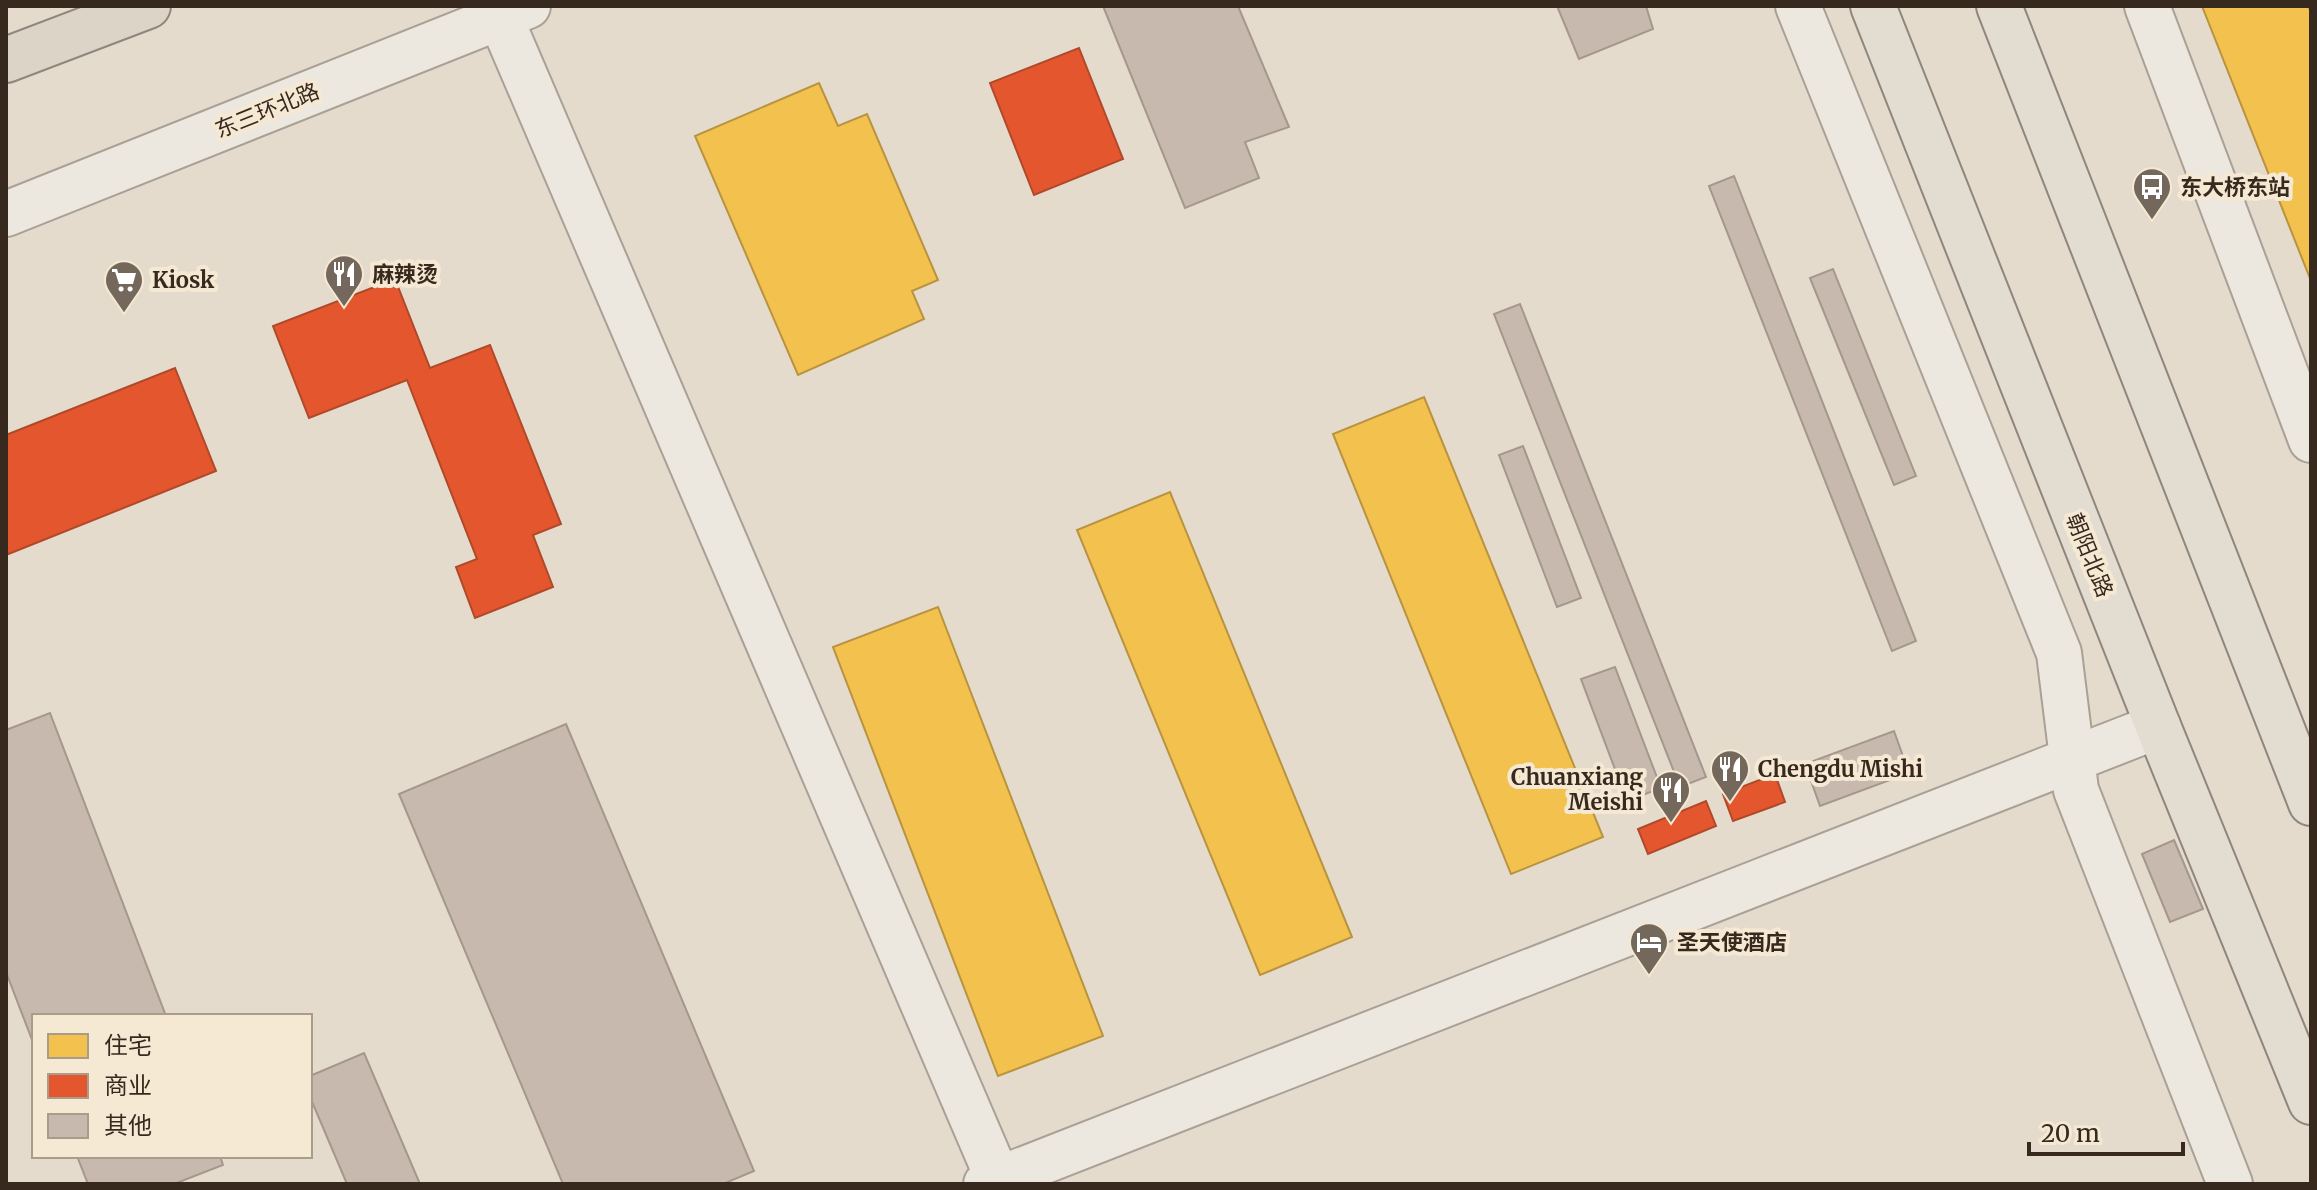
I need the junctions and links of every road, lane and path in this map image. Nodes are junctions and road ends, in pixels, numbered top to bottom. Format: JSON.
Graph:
{"nodes":[{"id":1,"x":148,"y":6,"type":"edge"},
{"id":2,"x":1798,"y":6,"type":"edge"},
{"id":3,"x":1873,"y":6,"type":"edge"},
{"id":4,"x":1999,"y":6,"type":"edge"},
{"id":5,"x":2147,"y":6,"type":"edge"},
{"id":6,"x":514,"y":12,"type":"edge"},
{"id":7,"x":6,"y":60,"type":"edge"},
{"id":8,"x":6,"y":214,"type":"edge"},
{"id":9,"x":2311,"y":440,"type":"edge"},
{"id":10,"x":2158,"y":726,"type":"junction"},
{"id":11,"x":2072,"y":759,"type":"junction"},
{"id":12,"x":2311,"y":803,"type":"edge"},
{"id":13,"x":2311,"y":1102,"type":"edge"},
{"id":14,"x":992,"y":1182,"type":"edge"},
{"id":15,"x":2230,"y":1184,"type":"edge"}],
"edges":[{"from":1,"to":7,"type":"highway"},
{"from":2,"to":11,"type":"street"},
{"from":3,"to":10,"type":"main road","name":"朝阳北路"},
{"from":4,"to":12,"type":"main road"},
{"from":5,"to":9,"type":"street"},
{"from":6,"to":8,"type":"street","name":"东三环北路"},
{"from":6,"to":14,"type":"street"},
{"from":10,"to":11,"type":"street"},
{"from":10,"to":13,"type":"main road","name":"朝阳北路"},
{"from":11,"to":14,"type":"street"},
{"from":11,"to":15,"type":"street"}]}
